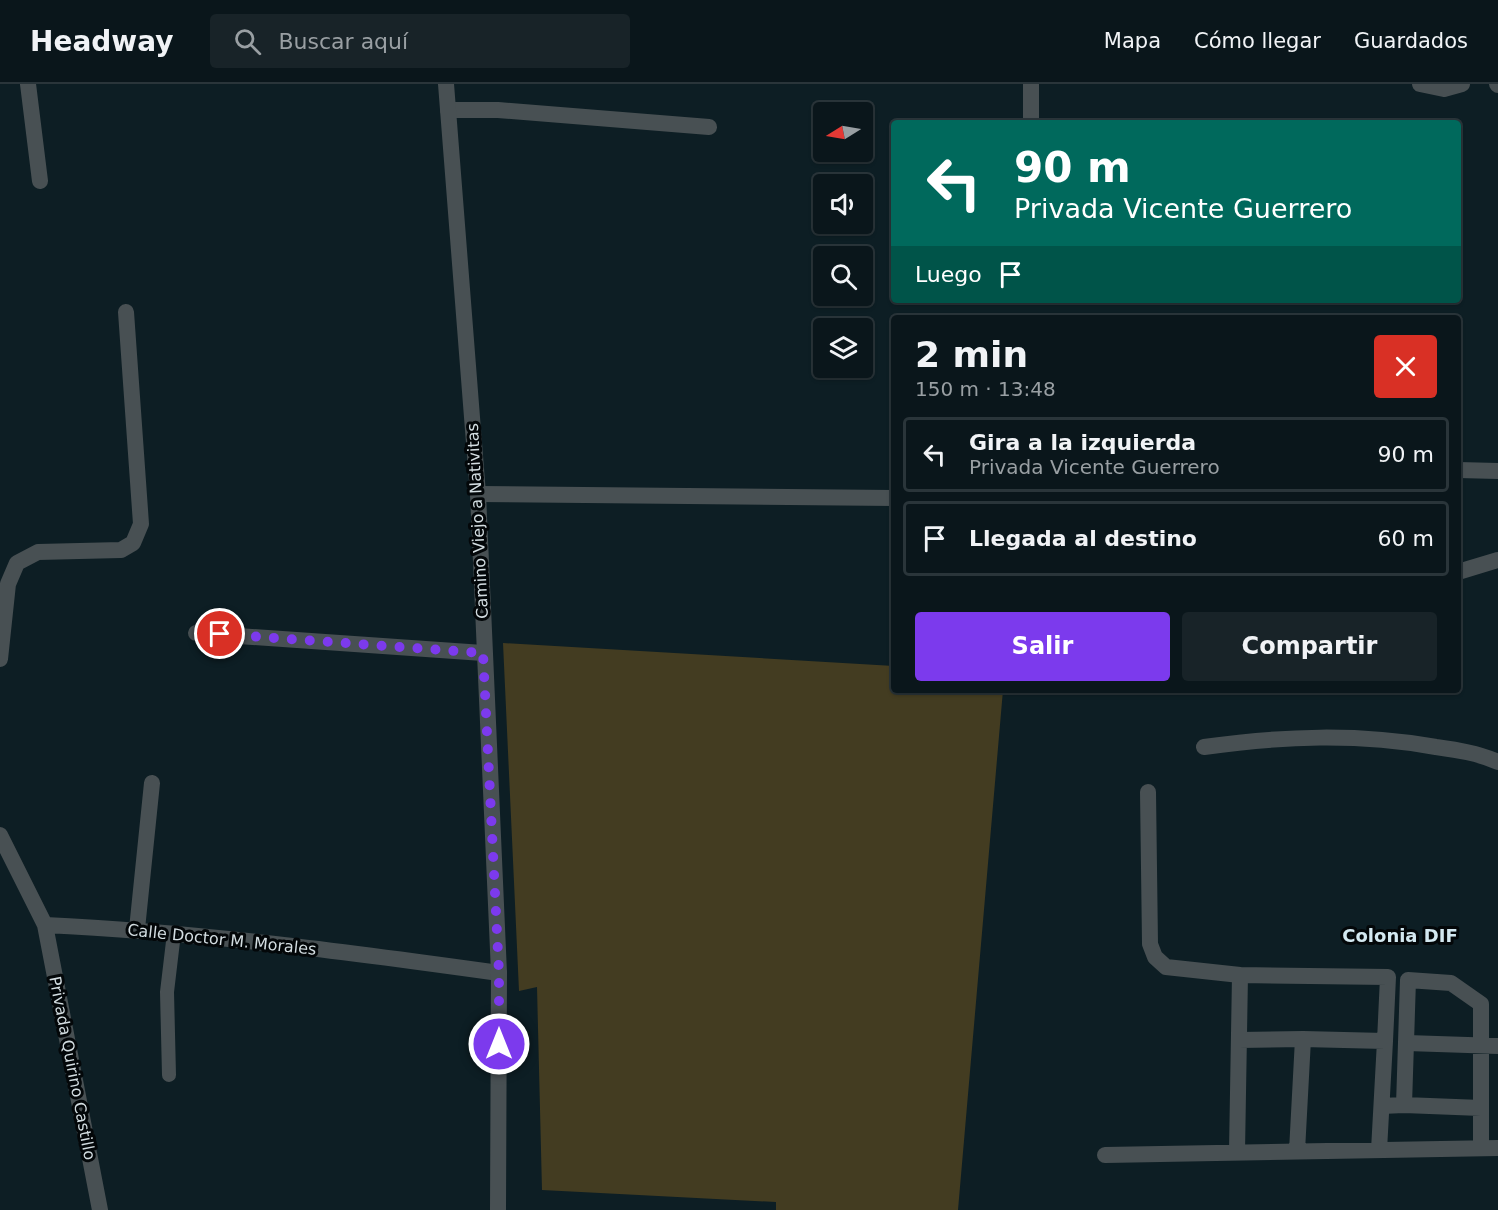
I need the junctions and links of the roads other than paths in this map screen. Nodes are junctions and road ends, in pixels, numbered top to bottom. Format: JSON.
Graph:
{"nodes":[{"id":1,"x":28,"y":84,"type":"edge"},
{"id":2,"x":446,"y":84,"type":"edge"},
{"id":3,"x":1031,"y":84,"type":"edge"},
{"id":4,"x":1420,"y":84,"type":"edge"},
{"id":5,"x":1462,"y":84,"type":"edge"},
{"id":6,"x":448,"y":110,"type":"junction"},
{"id":7,"x":1031,"y":120,"type":"edge"},
{"id":8,"x":709,"y":127,"type":"dead end"},
{"id":9,"x":40,"y":181,"type":"dead end"},
{"id":10,"x":126,"y":312,"type":"dead end"},
{"id":11,"x":1461,"y":470,"type":"edge"},
{"id":12,"x":1498,"y":471,"type":"edge"},
{"id":13,"x":478,"y":494,"type":"junction"},
{"id":14,"x":891,"y":498,"type":"edge"},
{"id":15,"x":1498,"y":560,"type":"edge"},
{"id":16,"x":1461,"y":571,"type":"edge"},
{"id":17,"x":196,"y":633,"type":"dead end"},
{"id":18,"x":483,"y":653,"type":"junction"},
{"id":19,"x":0,"y":659,"type":"edge"},
{"id":20,"x":1204,"y":747,"type":"dead end"},
{"id":21,"x":1498,"y":762,"type":"edge"},
{"id":22,"x":152,"y":783,"type":"dead end"},
{"id":23,"x":1148,"y":792,"type":"dead end"},
{"id":24,"x":0,"y":835,"type":"edge"},
{"id":25,"x":45,"y":925,"type":"junction"},
{"id":26,"x":137,"y":929,"type":"junction"},
{"id":27,"x":174,"y":933,"type":"junction"},
{"id":28,"x":499,"y":973,"type":"junction"},
{"id":29,"x":1240,"y":975,"type":"junction"},
{"id":30,"x":1303,"y":1039,"type":"junction"},
{"id":31,"x":1239,"y":1040,"type":"junction"},
{"id":32,"x":1385,"y":1041,"type":"junction"},
{"id":33,"x":1407,"y":1043,"type":"junction"},
{"id":34,"x":1490,"y":1046,"type":"edge"},
{"id":35,"x":169,"y":1075,"type":"dead end"},
{"id":36,"x":1404,"y":1105,"type":"junction"},
{"id":37,"x":1382,"y":1106,"type":"junction"},
{"id":38,"x":1481,"y":1108,"type":"junction"},
{"id":39,"x":1481,"y":1148,"type":"junction"},
{"id":40,"x":1498,"y":1148,"type":"edge"},
{"id":41,"x":1379,"y":1150,"type":"junction"},
{"id":42,"x":1297,"y":1151,"type":"junction"},
{"id":43,"x":1237,"y":1152,"type":"junction"},
{"id":44,"x":1105,"y":1155,"type":"dead end"},
{"id":45,"x":100,"y":1210,"type":"edge"},
{"id":46,"x":498,"y":1210,"type":"edge"}],
"edges":[{"from":1,"to":9,"type":"street"},
{"from":2,"to":6,"type":"street","name":"Camino Viejo a Nativitas"},
{"from":3,"to":7,"type":"street"},
{"from":4,"to":5,"type":"street"},
{"from":6,"to":8,"type":"street"},
{"from":6,"to":13,"type":"street","name":"Camino Viejo a Nativitas"},
{"from":10,"to":19,"type":"street"},
{"from":11,"to":12,"type":"street"},
{"from":13,"to":14,"type":"street"},
{"from":13,"to":18,"type":"street","name":"Camino Viejo a Nativitas"},
{"from":15,"to":16,"type":"street"},
{"from":17,"to":18,"type":"street"},
{"from":18,"to":28,"type":"street","name":"Camino Viejo a Nativitas"},
{"from":20,"to":21,"type":"street"},
{"from":22,"to":26,"type":"street"},
{"from":23,"to":29,"type":"street"},
{"from":24,"to":25,"type":"street"},
{"from":25,"to":26,"type":"street","name":"Calle Doctor M. Morales"},
{"from":25,"to":45,"type":"street","name":"Privada Quirino Castillo"},
{"from":26,"to":27,"type":"street","name":"Calle Doctor M. Morales"},
{"from":27,"to":28,"type":"street","name":"Calle Doctor M. Morales"},
{"from":27,"to":35,"type":"lane"},
{"from":28,"to":46,"type":"street","name":"Camino Viejo a Nativitas"},
{"from":29,"to":31,"type":"street"},
{"from":29,"to":32,"type":"street"},
{"from":30,"to":31,"type":"street"},
{"from":30,"to":32,"type":"street"},
{"from":30,"to":42,"type":"street"},
{"from":31,"to":43,"type":"street"},
{"from":32,"to":37,"type":"street"},
{"from":33,"to":34,"type":"street"},
{"from":33,"to":34,"type":"street"},
{"from":33,"to":36,"type":"street"},
{"from":34,"to":38,"type":"street"},
{"from":36,"to":37,"type":"street"},
{"from":36,"to":38,"type":"street"},
{"from":37,"to":41,"type":"street"},
{"from":38,"to":39,"type":"street"},
{"from":39,"to":40,"type":"street"},
{"from":39,"to":41,"type":"street"},
{"from":41,"to":42,"type":"street"},
{"from":42,"to":43,"type":"street"},
{"from":43,"to":44,"type":"street"}]}
